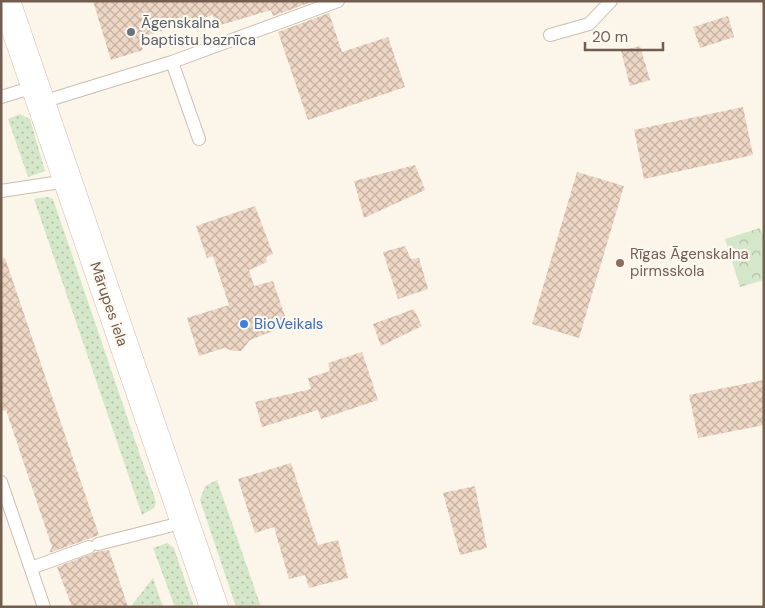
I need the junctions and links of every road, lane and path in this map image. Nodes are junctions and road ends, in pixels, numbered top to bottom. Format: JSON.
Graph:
{"nodes":[{"id":1,"x":6,"y":1,"type":"edge"},
{"id":2,"x":338,"y":1,"type":"edge"},
{"id":3,"x":611,"y":1,"type":"edge"},
{"id":4,"x":550,"y":35,"type":"dead end"},
{"id":5,"x":172,"y":62,"type":"junction"},
{"id":6,"x":37,"y":95,"type":"junction"},
{"id":7,"x":1,"y":97,"type":"edge"},
{"id":8,"x":199,"y":139,"type":"dead end"},
{"id":9,"x":66,"y":181,"type":"junction"},
{"id":10,"x":1,"y":191,"type":"edge"},
{"id":11,"x":1,"y":482,"type":"edge"},
{"id":12,"x":185,"y":522,"type":"junction"},
{"id":13,"x":31,"y":568,"type":"junction"},
{"id":14,"x":44,"y":607,"type":"edge"},
{"id":15,"x":214,"y":607,"type":"edge"}],
"edges":[{"from":1,"to":6,"type":"street","name":"Mārupes iela"},
{"from":2,"to":5,"type":"lane"},
{"from":3,"to":4,"type":"lane"},
{"from":5,"to":6,"type":"lane"},
{"from":5,"to":8,"type":"lane"},
{"from":6,"to":7,"type":"lane"},
{"from":6,"to":9,"type":"street","name":"Mārupes iela"},
{"from":9,"to":10,"type":"lane"},
{"from":9,"to":12,"type":"street","name":"Mārupes iela"},
{"from":11,"to":13,"type":"lane"},
{"from":12,"to":13,"type":"lane"},
{"from":12,"to":15,"type":"street","name":"Mārupes iela"},
{"from":13,"to":14,"type":"lane"}]}
